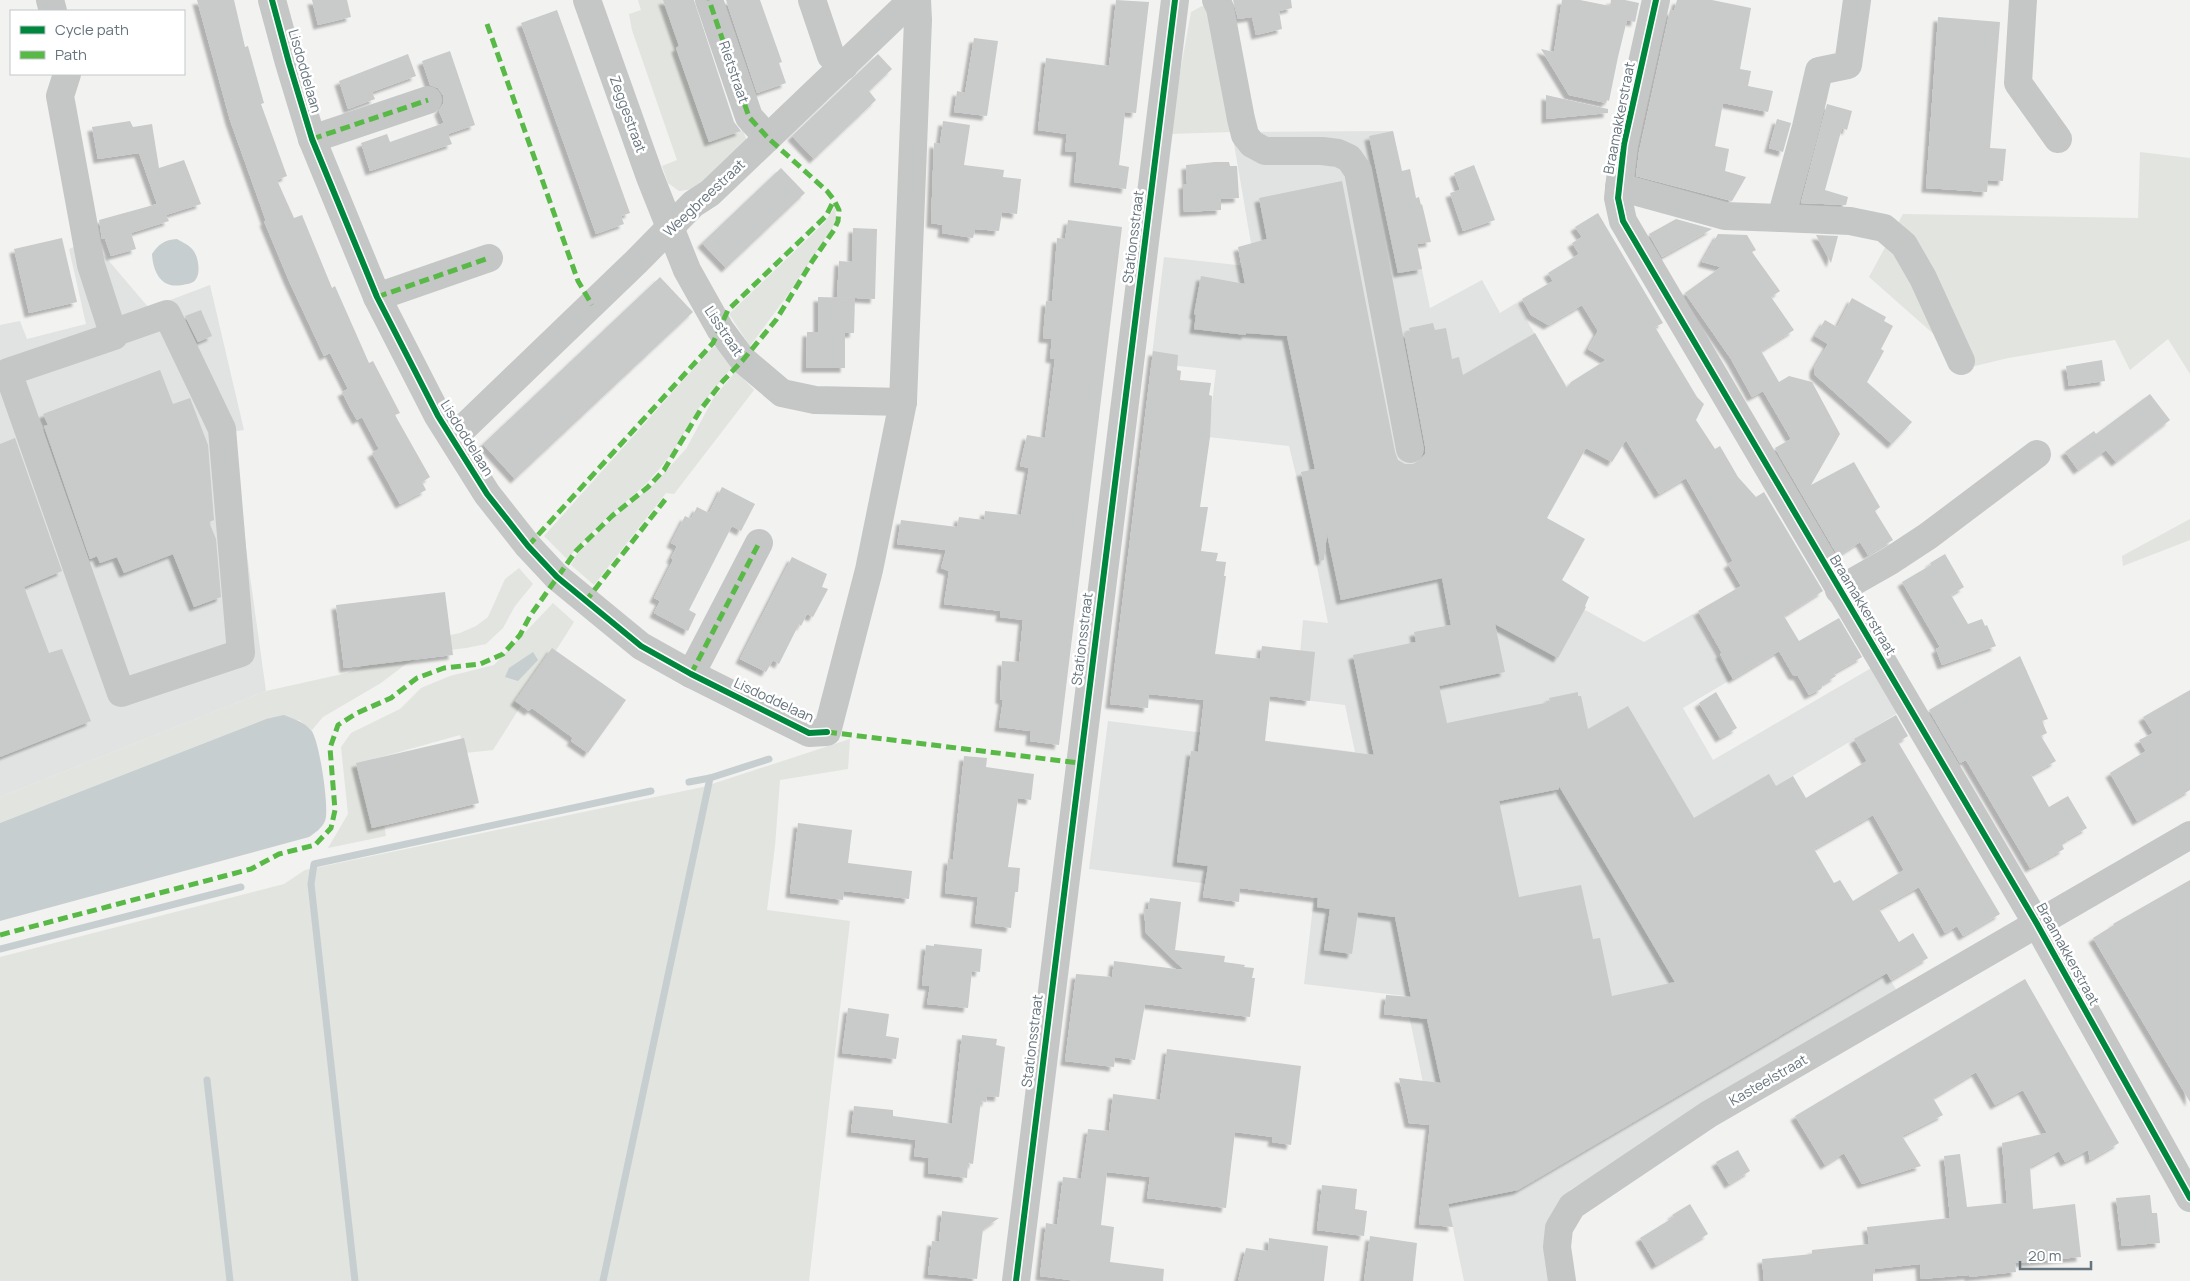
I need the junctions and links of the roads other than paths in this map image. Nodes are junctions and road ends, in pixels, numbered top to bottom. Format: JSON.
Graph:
{"nodes":[{"id":1,"x":272,"y":0,"type":"edge"},
{"id":2,"x":587,"y":0,"type":"edge"},
{"id":3,"x":709,"y":0,"type":"edge"},
{"id":4,"x":812,"y":0,"type":"edge"},
{"id":5,"x":912,"y":0,"type":"edge"},
{"id":6,"x":917,"y":0,"type":"edge"},
{"id":7,"x":1175,"y":0,"type":"edge"},
{"id":8,"x":1216,"y":0,"type":"edge"},
{"id":9,"x":1656,"y":0,"type":"edge"},
{"id":10,"x":1857,"y":0,"type":"edge"},
{"id":11,"x":2023,"y":0,"type":"edge"},
{"id":12,"x":844,"y":66,"type":"junction"},
{"id":13,"x":71,"y":82,"type":"edge"},
{"id":14,"x":428,"y":100,"type":"dead end"},
{"id":15,"x":768,"y":138,"type":"junction"},
{"id":16,"x":312,"y":139,"type":"junction"},
{"id":17,"x":2058,"y":139,"type":"dead end"},
{"id":18,"x":1619,"y":187,"type":"junction"},
{"id":19,"x":1781,"y":218,"type":"junction"},
{"id":20,"x":669,"y":228,"type":"junction"},
{"id":21,"x":489,"y":258,"type":"dead end"},
{"id":22,"x":377,"y":297,"type":"junction"},
{"id":23,"x":112,"y":333,"type":"junction"},
{"id":24,"x":1961,"y":361,"type":"dead end"},
{"id":25,"x":903,"y":402,"type":"junction"},
{"id":26,"x":453,"y":438,"type":"junction"},
{"id":27,"x":1410,"y":449,"type":"dead end"},
{"id":28,"x":2038,"y":454,"type":"dead end"},
{"id":29,"x":759,"y":543,"type":"dead end"},
{"id":30,"x":1840,"y":590,"type":"junction"},
{"id":31,"x":690,"y":674,"type":"junction"},
{"id":32,"x":2190,"y":835,"type":"edge"},
{"id":33,"x":2037,"y":924,"type":"junction"},
{"id":34,"x":2190,"y":1198,"type":"edge"},
{"id":35,"x":1016,"y":1281,"type":"edge"},
{"id":36,"x":1562,"y":1281,"type":"edge"}],
"edges":[{"from":1,"to":16,"type":"street","name":"Lisdoddelaan"},
{"from":2,"to":20,"type":"street","name":"Zeggestraat"},
{"from":3,"to":15,"type":"street","name":"Rietstraat"},
{"from":4,"to":12,"type":"street"},
{"from":5,"to":12,"type":"street","name":"Weegbreestraat"},
{"from":6,"to":25,"type":"street"},
{"from":7,"to":35,"type":"street","name":"Stationsstraat"},
{"from":8,"to":27,"type":"street"},
{"from":9,"to":18,"type":"street","name":"Braamakkerstraat"},
{"from":10,"to":19,"type":"street"},
{"from":11,"to":17,"type":"street"},
{"from":12,"to":15,"type":"street","name":"Weegbreestraat"},
{"from":13,"to":23,"type":"street"},
{"from":14,"to":16,"type":"street"},
{"from":15,"to":20,"type":"street","name":"Weegbreestraat"},
{"from":16,"to":22,"type":"street","name":"Lisdoddelaan"},
{"from":18,"to":19,"type":"street","name":"Braamakkerstraat"},
{"from":18,"to":30,"type":"street","name":"Braamakkerstraat"},
{"from":19,"to":24,"type":"street","name":"Braamakkerstraat"},
{"from":20,"to":25,"type":"street","name":"Lisstraat"},
{"from":20,"to":26,"type":"street","name":"Weegbreestraat"},
{"from":21,"to":22,"type":"street"},
{"from":22,"to":26,"type":"street","name":"Lisdoddelaan"},
{"from":23,"to":23,"type":"street"},
{"from":25,"to":31,"type":"street","name":"Lisdoddelaan"},
{"from":26,"to":31,"type":"street","name":"Lisdoddelaan"},
{"from":28,"to":30,"type":"street"},
{"from":29,"to":31,"type":"street"},
{"from":30,"to":33,"type":"street","name":"Braamakkerstraat"},
{"from":32,"to":33,"type":"street","name":"Kasteelstraat"},
{"from":33,"to":34,"type":"street","name":"Braamakkerstraat"},
{"from":33,"to":36,"type":"street","name":"Kasteelstraat"}]}
